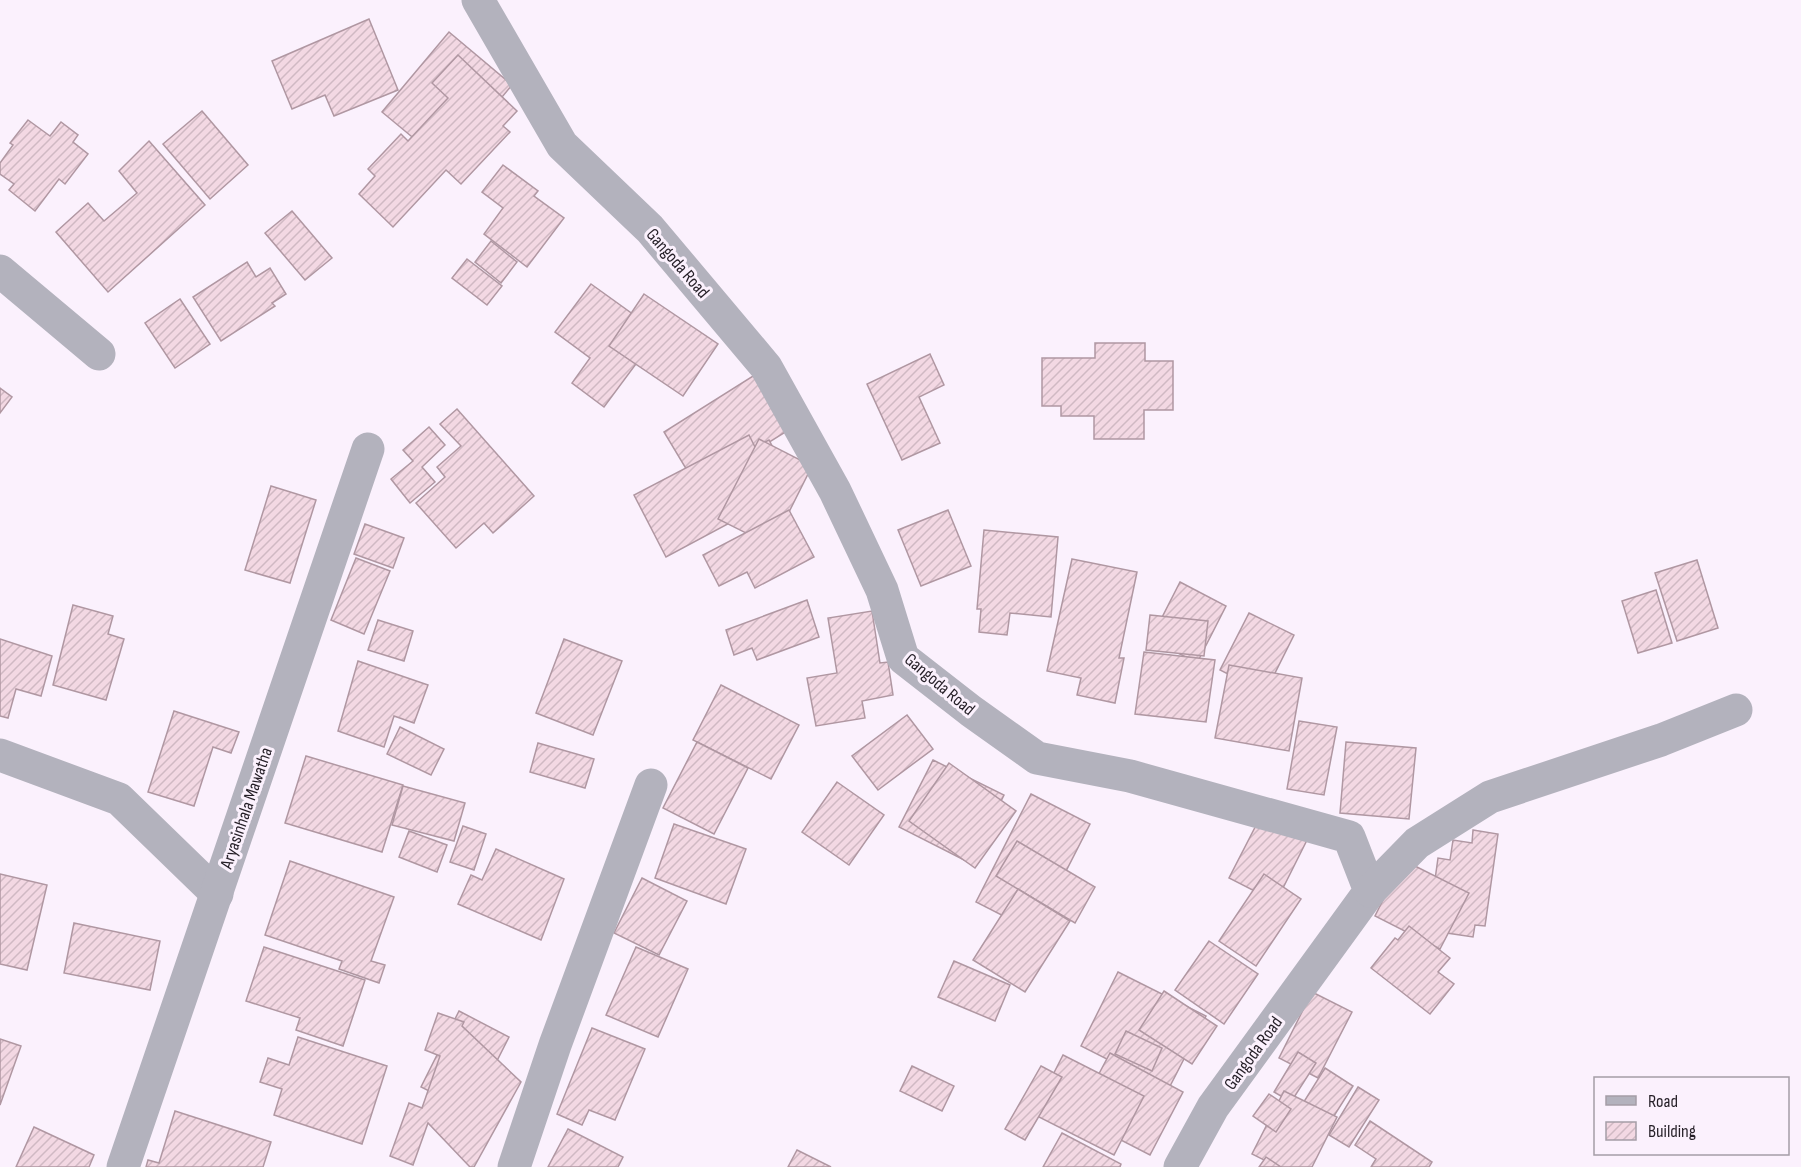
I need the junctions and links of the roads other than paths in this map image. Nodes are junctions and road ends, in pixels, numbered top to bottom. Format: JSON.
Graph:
{"nodes":[{"id":1,"x":478,"y":0,"type":"edge"},
{"id":2,"x":0,"y":271,"type":"edge"},
{"id":3,"x":99,"y":354,"type":"dead end"},
{"id":4,"x":368,"y":449,"type":"dead end"},
{"id":5,"x":1736,"y":710,"type":"dead end"},
{"id":6,"x":0,"y":755,"type":"edge"},
{"id":7,"x":651,"y":785,"type":"dead end"},
{"id":8,"x":1370,"y":891,"type":"junction"},
{"id":9,"x":217,"y":894,"type":"junction"},
{"id":10,"x":123,"y":1167,"type":"edge"},
{"id":11,"x":514,"y":1167,"type":"edge"},
{"id":12,"x":1180,"y":1167,"type":"edge"}],
"edges":[{"from":1,"to":8,"type":"street","name":"Gangoda Road"},
{"from":2,"to":3,"type":"street"},
{"from":4,"to":9,"type":"street","name":"Aryasinhala Mawatha"},
{"from":5,"to":8,"type":"street"},
{"from":6,"to":9,"type":"street"},
{"from":7,"to":11,"type":"street"},
{"from":8,"to":12,"type":"street","name":"Gangoda Road"},
{"from":9,"to":10,"type":"street","name":"Aryasinhala Mawatha"}]}
